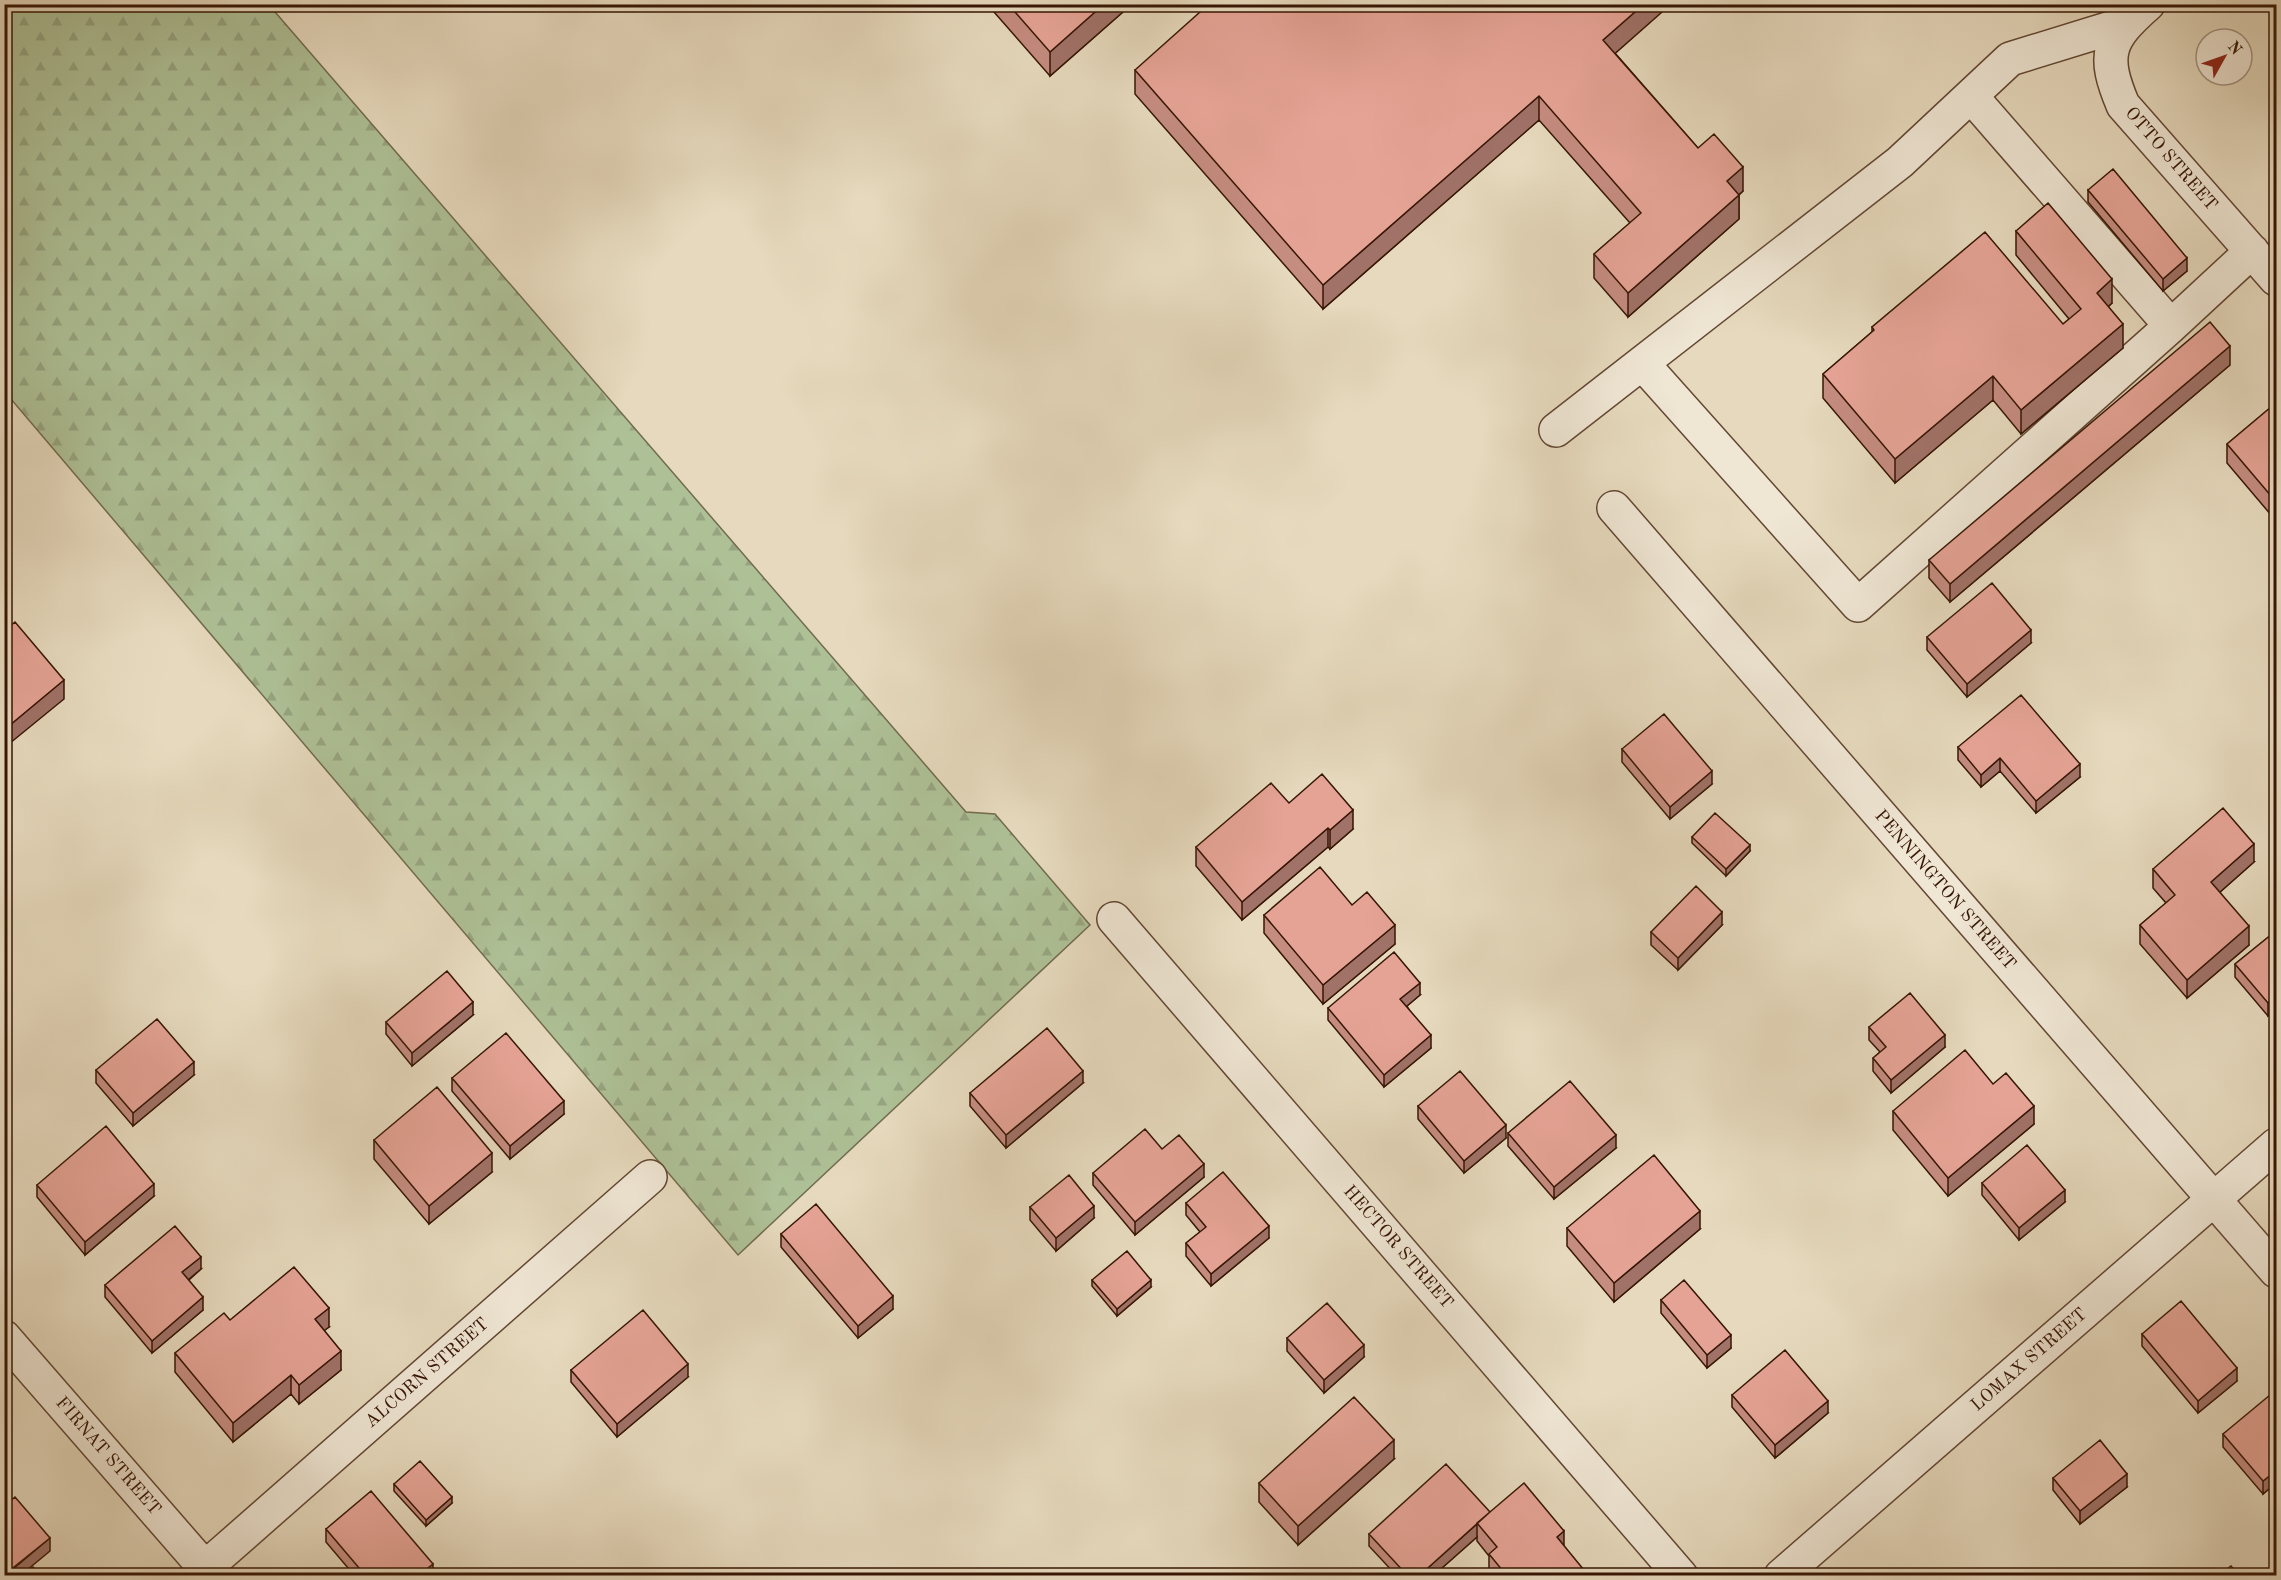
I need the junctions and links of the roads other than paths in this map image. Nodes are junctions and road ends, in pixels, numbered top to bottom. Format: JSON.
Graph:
{"nodes":[{"id":1,"x":2137,"y":14,"type":"edge"},
{"id":2,"x":1971,"y":96,"type":"junction"},
{"id":3,"x":2252,"y":252,"type":"junction"},
{"id":4,"x":2277,"y":279,"type":"edge"},
{"id":5,"x":2171,"y":326,"type":"junction"},
{"id":6,"x":1642,"y":363,"type":"junction"},
{"id":7,"x":1556,"y":430,"type":"dead end"},
{"id":8,"x":1614,"y":508,"type":"dead end"},
{"id":9,"x":1114,"y":919,"type":"dead end"},
{"id":10,"x":2277,"y":1145,"type":"edge"},
{"id":11,"x":650,"y":1177,"type":"dead end"},
{"id":12,"x":2214,"y":1199,"type":"junction"},
{"id":13,"x":2277,"y":1271,"type":"edge"},
{"id":14,"x":4,"y":1337,"type":"edge"},
{"id":15,"x":208,"y":1572,"type":"edge"},
{"id":16,"x":1681,"y":1575,"type":"edge"},
{"id":17,"x":1781,"y":1575,"type":"edge"}],
"edges":[{"from":1,"to":2,"type":"street"},
{"from":1,"to":3,"type":"street","name":"OTTO STREET"},
{"from":2,"to":5,"type":"street"},
{"from":2,"to":6,"type":"street"},
{"from":3,"to":4,"type":"street","name":"OTTO STREET"},
{"from":3,"to":5,"type":"street"},
{"from":5,"to":6,"type":"street"},
{"from":6,"to":7,"type":"street"},
{"from":8,"to":12,"type":"street","name":"PENNINGTON STREET"},
{"from":9,"to":16,"type":"street","name":"HECTOR STREET"},
{"from":10,"to":12,"type":"street","name":"LOMAX STREET"},
{"from":11,"to":15,"type":"street","name":"ALCORN STREET"},
{"from":12,"to":13,"type":"street","name":"PENNINGTON STREET"},
{"from":12,"to":17,"type":"street","name":"LOMAX STREET"},
{"from":14,"to":15,"type":"street","name":"FIRNAT STREET"}]}
